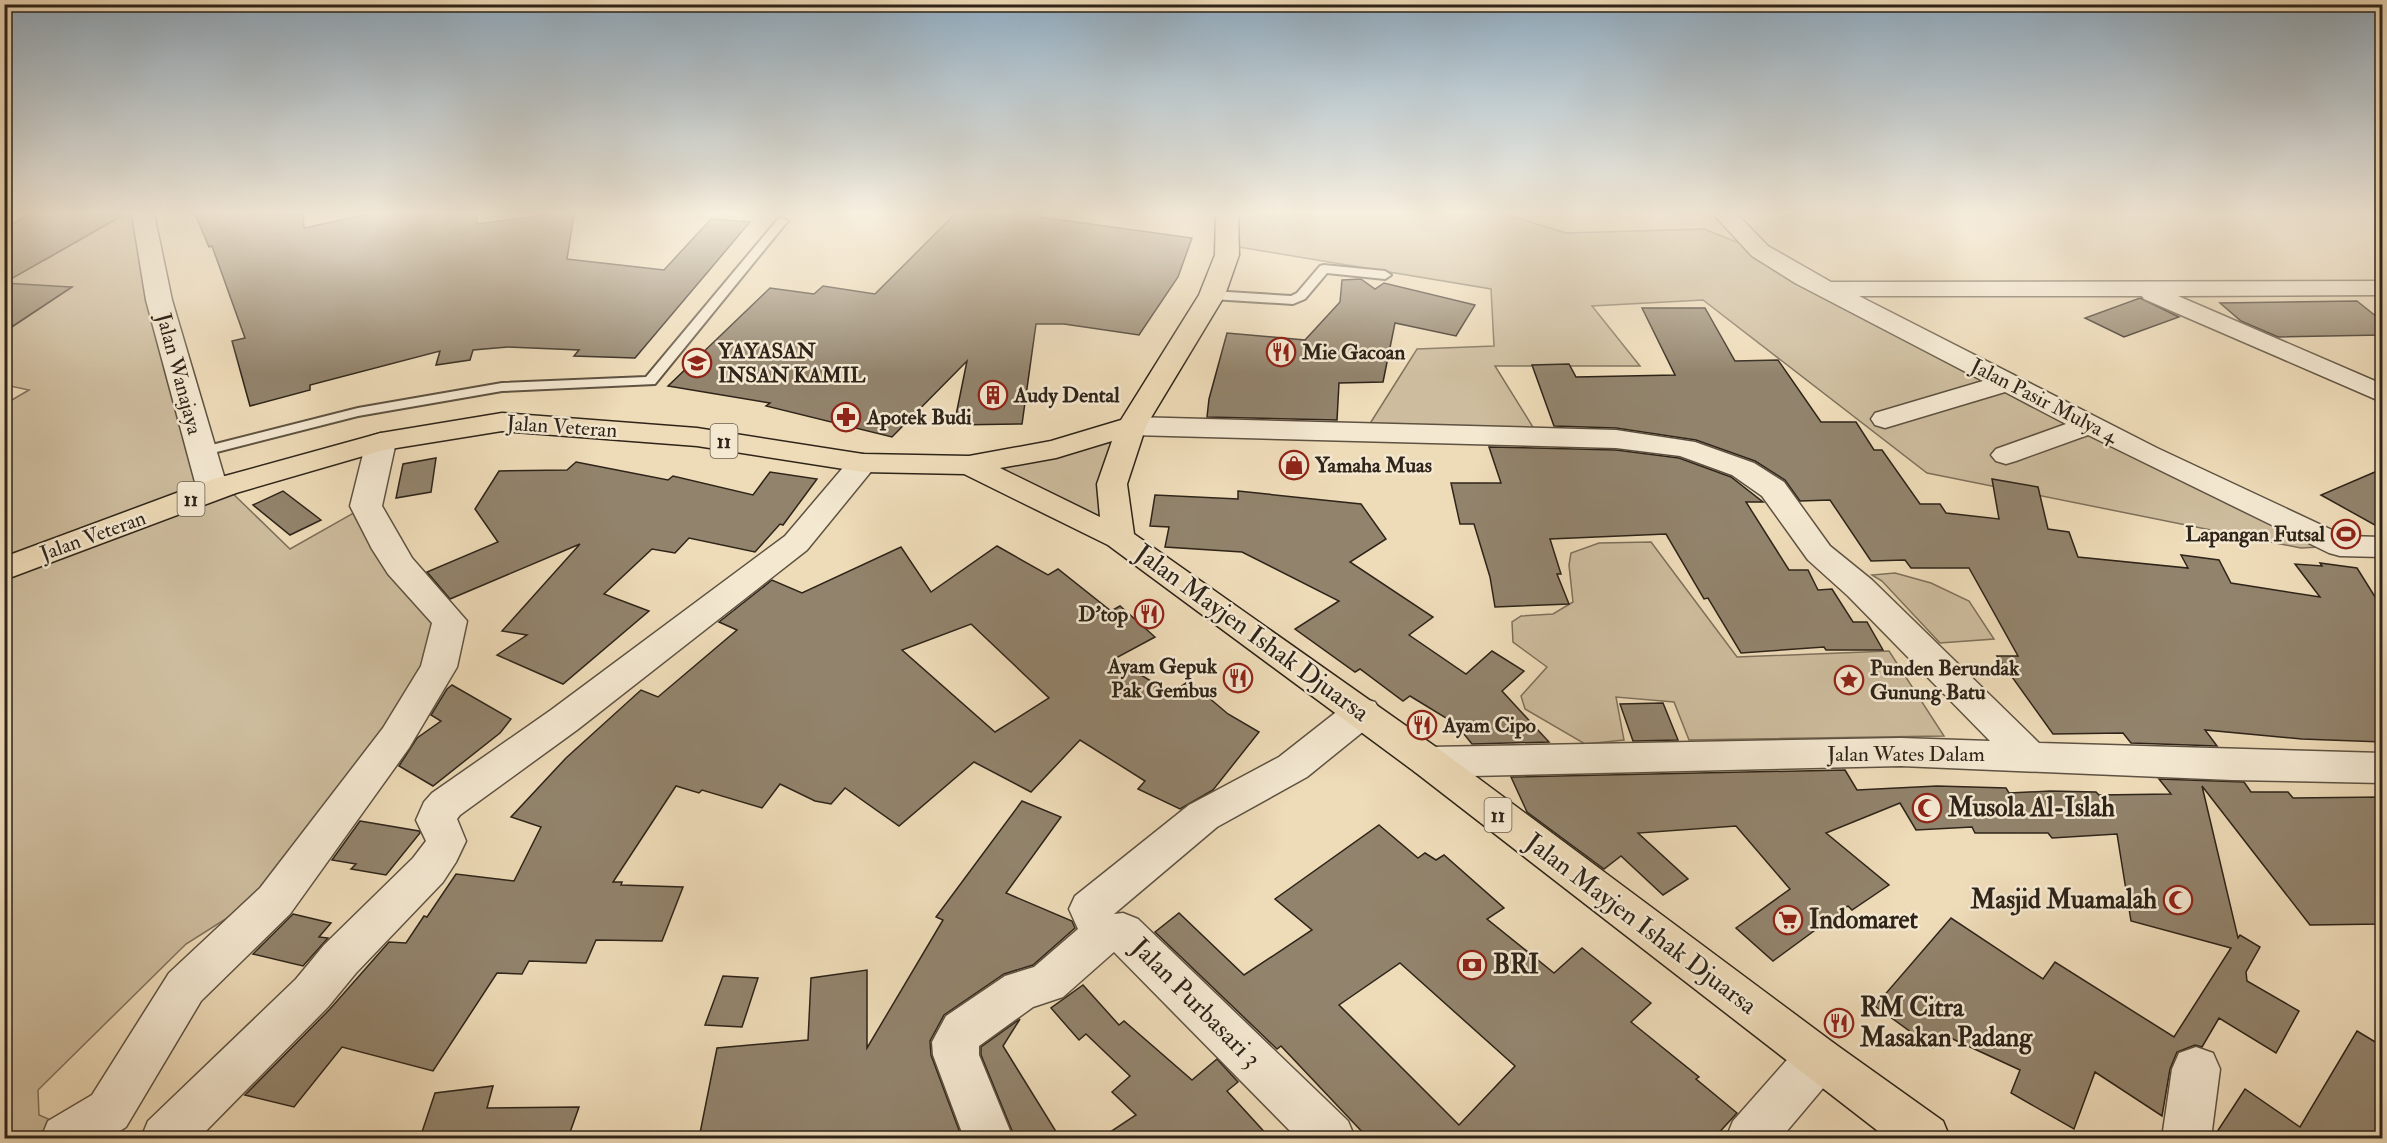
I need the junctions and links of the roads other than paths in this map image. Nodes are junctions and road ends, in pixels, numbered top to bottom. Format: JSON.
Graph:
{"nodes":[{"id":1,"x":153,"y":267,"type":"edge"},
{"id":2,"x":744,"y":267,"type":"edge"},
{"id":3,"x":1222,"y":267,"type":"edge"},
{"id":4,"x":1788,"y":267,"type":"edge"},
{"id":5,"x":1385,"y":275,"type":"dead end"},
{"id":6,"x":2140,"y":288,"type":"junction"},
{"id":7,"x":2382,"y":288,"type":"edge"},
{"id":8,"x":1828,"y":290,"type":"junction"},
{"id":9,"x":1212,"y":295,"type":"junction"},
{"id":10,"x":2008,"y":382,"type":"junction"},
{"id":11,"x":2382,"y":394,"type":"edge"},
{"id":12,"x":1885,"y":418,"type":"dead end"},
{"id":13,"x":2090,"y":425,"type":"junction"},
{"id":14,"x":1132,"y":426,"type":"junction"},
{"id":15,"x":381,"y":442,"type":"junction"},
{"id":16,"x":201,"y":452,"type":"junction"},
{"id":17,"x":2006,"y":455,"type":"dead end"},
{"id":18,"x":864,"y":463,"type":"junction"},
{"id":19,"x":969,"y":465,"type":"junction"},
{"id":20,"x":225,"y":486,"type":"junction"},
{"id":21,"x":1058,"y":508,"type":"joint"},
{"id":22,"x":1119,"y":538,"type":"junction"},
{"id":23,"x":2382,"y":547,"type":"edge"},
{"id":24,"x":4,"y":569,"type":"edge"},
{"id":25,"x":1362,"y":712,"type":"junction"},
{"id":26,"x":2028,"y":756,"type":"junction"},
{"id":27,"x":1429,"y":762,"type":"junction"},
{"id":28,"x":2382,"y":768,"type":"edge"},
{"id":29,"x":1102,"y":935,"type":"junction"},
{"id":30,"x":1818,"y":1059,"type":"junction"},
{"id":31,"x":2196,"y":1069,"type":"dead end"},
{"id":32,"x":65,"y":1138,"type":"edge"},
{"id":33,"x":165,"y":1138,"type":"edge"},
{"id":34,"x":988,"y":1138,"type":"edge"},
{"id":35,"x":1331,"y":1138,"type":"edge"},
{"id":36,"x":1750,"y":1138,"type":"edge"},
{"id":37,"x":1926,"y":1138,"type":"edge"},
{"id":38,"x":2186,"y":1138,"type":"edge"}],
"edges":[{"from":1,"to":16,"type":"street","name":"Jalan Wanajaya"},
{"from":2,"to":16,"type":"lane"},
{"from":3,"to":9,"type":"main road"},
{"from":4,"to":8,"type":"street","name":"Jalan Pasir Mulya 4"},
{"from":5,"to":9,"type":"lane"},
{"from":6,"to":7,"type":"street"},
{"from":6,"to":8,"type":"street"},
{"from":6,"to":11,"type":"street"},
{"from":8,"to":10,"type":"street","name":"Jalan Pasir Mulya 4"},
{"from":9,"to":14,"type":"main road"},
{"from":10,"to":12,"type":"street"},
{"from":10,"to":13,"type":"street","name":"Jalan Pasir Mulya 4"},
{"from":13,"to":17,"type":"street"},
{"from":13,"to":23,"type":"street","name":"Jalan Pasir Mulya 4"},
{"from":14,"to":19,"type":"main road"},
{"from":14,"to":22,"type":"main road"},
{"from":14,"to":26,"type":"street"},
{"from":15,"to":18,"type":"main road","name":"Jalan Veteran","number":"11"},
{"from":15,"to":20,"type":"main road","name":"Jalan Veteran","number":"11"},
{"from":15,"to":32,"type":"street"},
{"from":16,"to":20,"type":"street","name":"Jalan Wanajaya"},
{"from":18,"to":19,"type":"main road","name":"Jalan Veteran","number":"11"},
{"from":18,"to":33,"type":"street"},
{"from":19,"to":21,"type":"main road","name":"Jalan Veteran","number":"11"},
{"from":20,"to":24,"type":"main road","name":"Jalan Veteran","number":"11"},
{"from":21,"to":22,"type":"main road","name":"Jalan Mayjen Ishak Djuarsa","number":"11"},
{"from":22,"to":25,"type":"main road","name":"Jalan Mayjen Ishak Djuarsa","number":"11"},
{"from":25,"to":27,"type":"main road","name":"Jalan Mayjen Ishak Djuarsa","number":"11"},
{"from":25,"to":29,"type":"street","name":"Jalan Purbasari 3"},
{"from":26,"to":27,"type":"street","name":"Jalan Wates Dalam"},
{"from":26,"to":28,"type":"street","name":"Jalan Wates Dalam"},
{"from":27,"to":30,"type":"main road","name":"Jalan Mayjen Ishak Djuarsa","number":"11"},
{"from":29,"to":34,"type":"street"},
{"from":29,"to":35,"type":"street","name":"Jalan Purbasari 3"},
{"from":30,"to":36,"type":"street"},
{"from":30,"to":37,"type":"main road","name":"Jalan Mayjen Ishak Djuarsa","number":"11"},
{"from":31,"to":38,"type":"street"}]}
